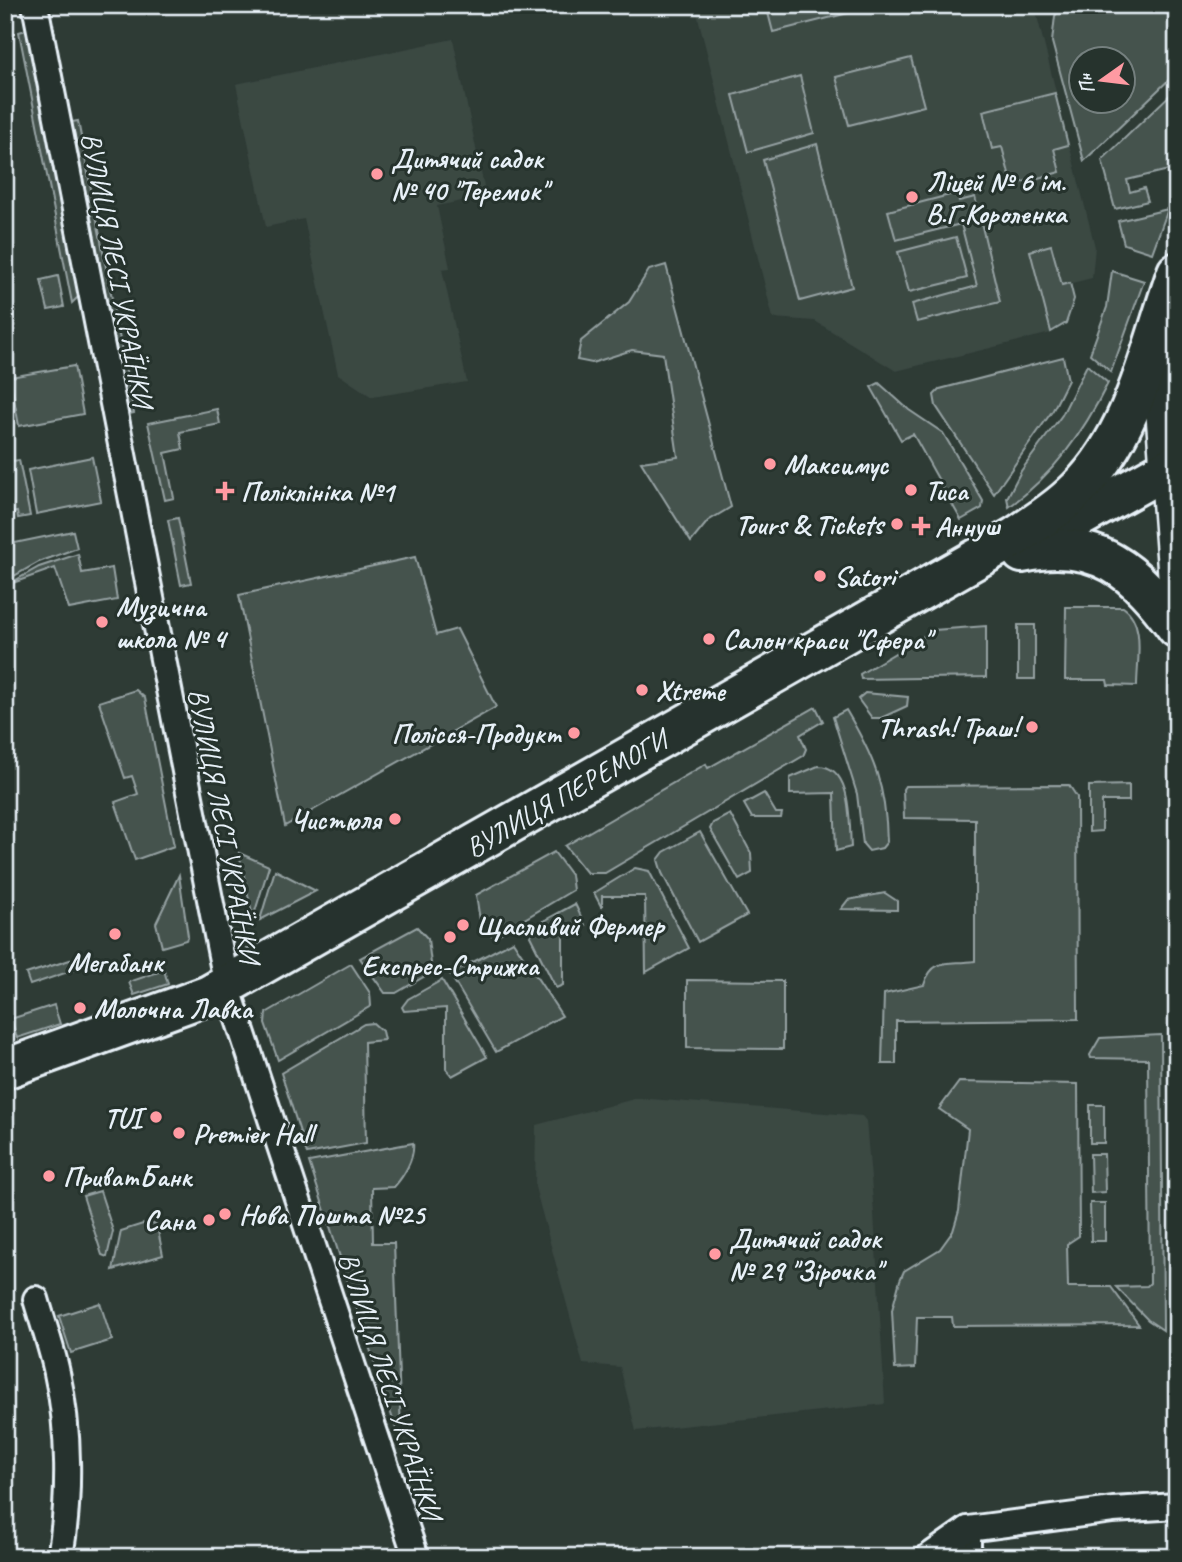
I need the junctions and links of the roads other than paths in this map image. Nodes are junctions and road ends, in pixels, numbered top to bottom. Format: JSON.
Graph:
{"nodes":[{"id":1,"x":35,"y":5,"type":"edge"},
{"id":2,"x":1172,"y":325,"type":"edge"},
{"id":3,"x":1172,"y":466,"type":"edge"},
{"id":4,"x":1026,"y":547,"type":"junction"},
{"id":5,"x":1177,"y":588,"type":"edge"},
{"id":6,"x":1177,"y":628,"type":"edge"},
{"id":7,"x":229,"y":993,"type":"junction"},
{"id":8,"x":5,"y":1069,"type":"edge"},
{"id":9,"x":5,"y":1082,"type":"edge"},
{"id":10,"x":37,"y":1299,"type":"dead end"},
{"id":11,"x":1177,"y":1506,"type":"edge"},
{"id":12,"x":968,"y":1530,"type":"junction"},
{"id":13,"x":60,"y":1557,"type":"edge"},
{"id":14,"x":416,"y":1557,"type":"edge"},
{"id":15,"x":929,"y":1557,"type":"edge"},
{"id":16,"x":968,"y":1557,"type":"edge"}],
"edges":[{"from":1,"to":7,"type":"street","name":"ВУЛИЦЯ ЛЕСІ УКРАЇНКИ"},
{"from":2,"to":3,"type":"street"},
{"from":2,"to":4,"type":"street","name":"ВУЛИЦЯ ПЕРЕМОГИ"},
{"from":2,"to":7,"type":"main road","name":"ВУЛИЦЯ ПЕРЕМОГИ"},
{"from":3,"to":4,"type":"main road"},
{"from":3,"to":5,"type":"street"},
{"from":4,"to":6,"type":"main road"},
{"from":4,"to":7,"type":"main road","name":"ВУЛИЦЯ ПЕРЕМОГИ"},
{"from":7,"to":8,"type":"main road","name":"ВУЛИЦЯ ПЕРЕМОГИ"},
{"from":7,"to":9,"type":"main road","name":"ВУЛИЦЯ ПЕРЕМОГИ"},
{"from":7,"to":14,"type":"street","name":"ВУЛИЦЯ ЛЕСІ УКРАЇНКИ"},
{"from":10,"to":13,"type":"street"},
{"from":11,"to":12,"type":"street"},
{"from":12,"to":15,"type":"street"},
{"from":12,"to":16,"type":"street"}]}
